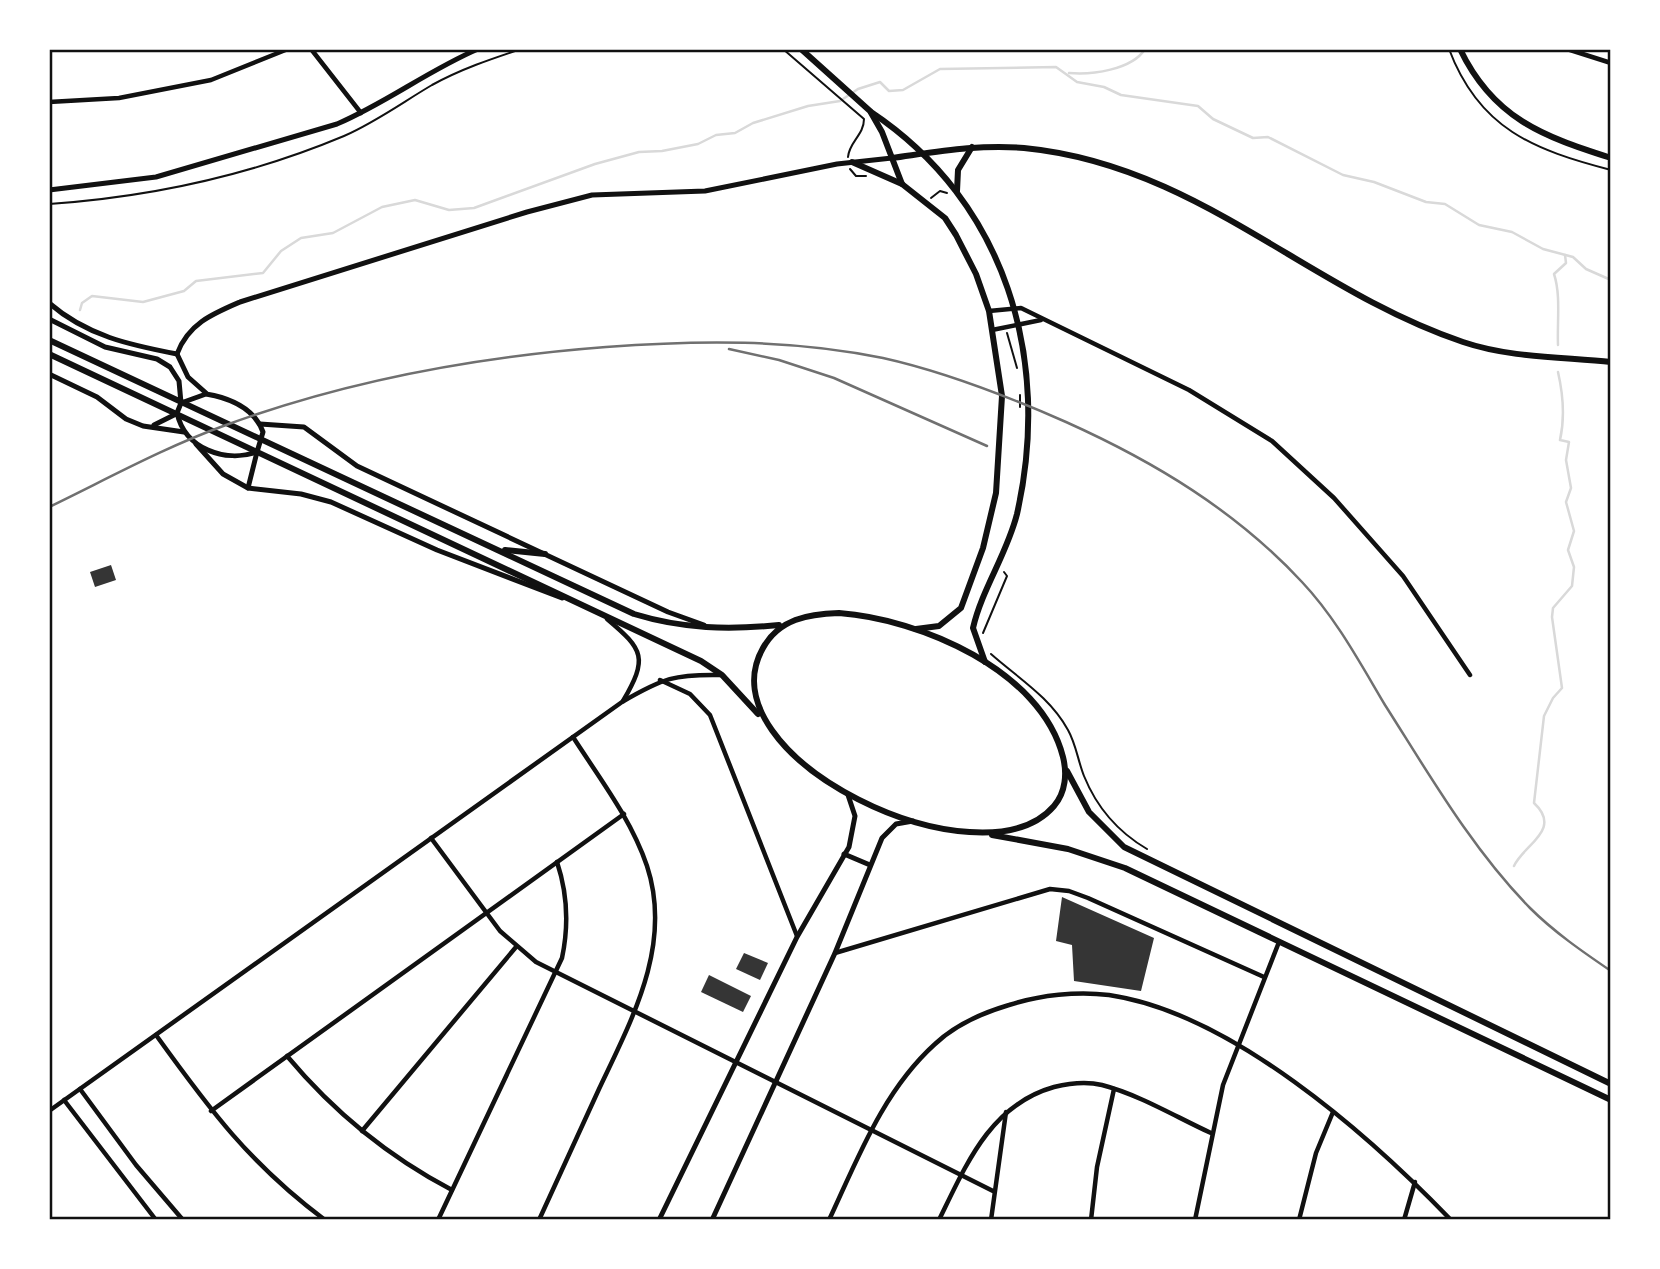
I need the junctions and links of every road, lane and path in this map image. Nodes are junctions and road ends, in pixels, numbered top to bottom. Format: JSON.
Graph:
{"nodes":[{"id":1,"x":288,"y":49,"type":"edge"},
{"id":2,"x":311,"y":49,"type":"edge"},
{"id":3,"x":478,"y":49,"type":"edge"},
{"id":4,"x":783,"y":49,"type":"edge"},
{"id":5,"x":802,"y":49,"type":"edge"},
{"id":6,"x":1461,"y":49,"type":"edge"},
{"id":7,"x":1567,"y":49,"type":"edge"},
{"id":8,"x":1611,"y":63,"type":"edge"},
{"id":9,"x":49,"y":102,"type":"edge"},
{"id":10,"x":870,"y":111,"type":"junction"},
{"id":11,"x":361,"y":113,"type":"junction"},
{"id":12,"x":864,"y":119,"type":"dead end"},
{"id":13,"x":972,"y":147,"type":"junction"},
{"id":14,"x":924,"y":154,"type":"junction"},
{"id":15,"x":892,"y":158,"type":"junction"},
{"id":16,"x":1611,"y":158,"type":"edge"},
{"id":17,"x":852,"y":162,"type":"junction"},
{"id":18,"x":902,"y":184,"type":"junction"},
{"id":19,"x":49,"y":190,"type":"edge"},
{"id":20,"x":958,"y":193,"type":"junction"},
{"id":21,"x":49,"y":303,"type":"edge"},
{"id":22,"x":1014,"y":307,"type":"junction"},
{"id":23,"x":989,"y":311,"type":"junction"},
{"id":24,"x":49,"y":319,"type":"edge"},
{"id":25,"x":1042,"y":320,"type":"junction"},
{"id":26,"x":1018,"y":327,"type":"junction"},
{"id":27,"x":1006,"y":328,"type":"junction"},
{"id":28,"x":992,"y":330,"type":"junction"},
{"id":29,"x":49,"y":341,"type":"edge"},
{"id":30,"x":177,"y":354,"type":"junction"},
{"id":31,"x":49,"y":355,"type":"edge"},
{"id":32,"x":1611,"y":362,"type":"edge"},
{"id":33,"x":1017,"y":367,"type":"dead end"},
{"id":34,"x":49,"y":374,"type":"edge"},
{"id":35,"x":1019,"y":391,"type":"dead end"},
{"id":36,"x":206,"y":394,"type":"junction"},
{"id":37,"x":181,"y":403,"type":"junction"},
{"id":38,"x":177,"y":413,"type":"junction"},
{"id":39,"x":1020,"y":415,"type":"dead end"},
{"id":40,"x":260,"y":424,"type":"junction"},
{"id":41,"x":154,"y":425,"type":"junction"},
{"id":42,"x":184,"y":432,"type":"junction"},
{"id":43,"x":196,"y":444,"type":"junction"},
{"id":44,"x":257,"y":452,"type":"junction"},
{"id":45,"x":248,"y":488,"type":"junction"},
{"id":46,"x":498,"y":550,"type":"junction"},
{"id":47,"x":545,"y":554,"type":"junction"},
{"id":48,"x":998,"y":569,"type":"junction"},
{"id":49,"x":570,"y":601,"type":"junction"},
{"id":50,"x":602,"y":615,"type":"junction"},
{"id":51,"x":779,"y":625,"type":"junction"},
{"id":52,"x":717,"y":629,"type":"junction"},
{"id":53,"x":916,"y":629,"type":"junction"},
{"id":54,"x":983,"y":638,"type":"dead end"},
{"id":55,"x":988,"y":650,"type":"dead end"},
{"id":56,"x":986,"y":664,"type":"junction"},
{"id":57,"x":722,"y":675,"type":"junction"},
{"id":58,"x":1470,"y":675,"type":"dead end"},
{"id":59,"x":659,"y":680,"type":"junction"},
{"id":60,"x":622,"y":702,"type":"junction"},
{"id":61,"x":763,"y":720,"type":"junction"},
{"id":62,"x":573,"y":737,"type":"junction"},
{"id":63,"x":1066,"y":770,"type":"junction"},
{"id":64,"x":848,"y":795,"type":"junction"},
{"id":65,"x":624,"y":814,"type":"junction"},
{"id":66,"x":913,"y":821,"type":"junction"},
{"id":67,"x":987,"y":834,"type":"junction"},
{"id":68,"x":431,"y":838,"type":"junction"},
{"id":69,"x":1150,"y":851,"type":"dead end"},
{"id":70,"x":845,"y":854,"type":"junction"},
{"id":71,"x":557,"y":862,"type":"junction"},
{"id":72,"x":870,"y":865,"type":"junction"},
{"id":73,"x":485,"y":914,"type":"junction"},
{"id":74,"x":797,"y":936,"type":"junction"},
{"id":75,"x":1279,"y":942,"type":"junction"},
{"id":76,"x":516,"y":947,"type":"junction"},
{"id":77,"x":835,"y":953,"type":"junction"},
{"id":78,"x":557,"y":974,"type":"junction"},
{"id":79,"x":1264,"y":977,"type":"junction"},
{"id":80,"x":635,"y":1012,"type":"junction"},
{"id":81,"x":156,"y":1035,"type":"junction"},
{"id":82,"x":1237,"y":1046,"type":"junction"},
{"id":83,"x":287,"y":1056,"type":"junction"},
{"id":84,"x":735,"y":1063,"type":"junction"},
{"id":85,"x":776,"y":1084,"type":"junction"},
{"id":86,"x":1611,"y":1084,"type":"edge"},
{"id":87,"x":80,"y":1089,"type":"junction"},
{"id":88,"x":1114,"y":1089,"type":"junction"},
{"id":89,"x":64,"y":1100,"type":"junction"},
{"id":90,"x":1611,"y":1100,"type":"edge"},
{"id":91,"x":49,"y":1111,"type":"edge"},
{"id":92,"x":211,"y":1111,"type":"junction"},
{"id":93,"x":1006,"y":1111,"type":"junction"},
{"id":94,"x":1333,"y":1112,"type":"junction"},
{"id":95,"x":872,"y":1128,"type":"junction"},
{"id":96,"x":362,"y":1131,"type":"junction"},
{"id":97,"x":1211,"y":1133,"type":"junction"},
{"id":98,"x":961,"y":1176,"type":"junction"},
{"id":99,"x":1415,"y":1182,"type":"junction"},
{"id":100,"x":453,"y":1190,"type":"junction"},
{"id":101,"x":993,"y":1191,"type":"junction"},
{"id":102,"x":156,"y":1220,"type":"edge"},
{"id":103,"x":183,"y":1220,"type":"edge"},
{"id":104,"x":325,"y":1220,"type":"edge"},
{"id":105,"x":438,"y":1220,"type":"edge"},
{"id":106,"x":539,"y":1220,"type":"edge"},
{"id":107,"x":659,"y":1220,"type":"edge"},
{"id":108,"x":712,"y":1220,"type":"edge"},
{"id":109,"x":829,"y":1220,"type":"edge"},
{"id":110,"x":939,"y":1220,"type":"edge"},
{"id":111,"x":990,"y":1220,"type":"edge"},
{"id":112,"x":1091,"y":1220,"type":"edge"},
{"id":113,"x":1195,"y":1220,"type":"edge"},
{"id":114,"x":1299,"y":1220,"type":"edge"},
{"id":115,"x":1404,"y":1220,"type":"edge"},
{"id":116,"x":1451,"y":1220,"type":"edge"}],
"edges":[{"from":1,"to":9,"type":"street"},
{"from":2,"to":11,"type":"street"},
{"from":3,"to":11,"type":"street"},
{"from":4,"to":12,"type":"path"},
{"from":5,"to":10,"type":"main road"},
{"from":6,"to":16,"type":"main road"},
{"from":7,"to":8,"type":"street"},
{"from":10,"to":14,"type":"main road"},
{"from":10,"to":15,"type":"main road"},
{"from":11,"to":19,"type":"street"},
{"from":13,"to":14,"type":"main road"},
{"from":13,"to":20,"type":"main road"},
{"from":13,"to":32,"type":"main road"},
{"from":14,"to":15,"type":"main road"},
{"from":14,"to":20,"type":"main road"},
{"from":15,"to":17,"type":"street"},
{"from":15,"to":18,"type":"main road"},
{"from":17,"to":18,"type":"main road"},
{"from":17,"to":30,"type":"street"},
{"from":18,"to":23,"type":"main road"},
{"from":20,"to":22,"type":"main road"},
{"from":21,"to":30,"type":"street"},
{"from":22,"to":23,"type":"street"},
{"from":22,"to":25,"type":"street"},
{"from":22,"to":26,"type":"main road"},
{"from":23,"to":28,"type":"main road"},
{"from":24,"to":37,"type":"street"},
{"from":25,"to":26,"type":"street"},
{"from":25,"to":58,"type":"street"},
{"from":26,"to":27,"type":"street"},
{"from":26,"to":48,"type":"main road"},
{"from":27,"to":28,"type":"street"},
{"from":27,"to":33,"type":"path"},
{"from":28,"to":53,"type":"main road"},
{"from":29,"to":46,"type":"main road"},
{"from":30,"to":36,"type":"street"},
{"from":31,"to":49,"type":"main road"},
{"from":34,"to":41,"type":"street"},
{"from":35,"to":39,"type":"path"},
{"from":36,"to":37,"type":"street"},
{"from":36,"to":40,"type":"street"},
{"from":37,"to":38,"type":"street"},
{"from":38,"to":41,"type":"street"},
{"from":38,"to":42,"type":"street"},
{"from":40,"to":44,"type":"street"},
{"from":40,"to":47,"type":"street"},
{"from":41,"to":42,"type":"street"},
{"from":42,"to":43,"type":"street"},
{"from":43,"to":44,"type":"street"},
{"from":43,"to":45,"type":"street"},
{"from":44,"to":45,"type":"street"},
{"from":45,"to":49,"type":"street"},
{"from":46,"to":47,"type":"main road"},
{"from":46,"to":52,"type":"main road"},
{"from":47,"to":52,"type":"street"},
{"from":48,"to":54,"type":"path"},
{"from":48,"to":56,"type":"main road"},
{"from":49,"to":50,"type":"main road"},
{"from":50,"to":57,"type":"main road"},
{"from":50,"to":60,"type":"street"},
{"from":51,"to":52,"type":"main road"},
{"from":51,"to":53,"type":"main road"},
{"from":51,"to":61,"type":"main road"},
{"from":53,"to":56,"type":"main road"},
{"from":55,"to":69,"type":"path"},
{"from":56,"to":63,"type":"main road"},
{"from":57,"to":59,"type":"street"},
{"from":57,"to":61,"type":"main road"},
{"from":59,"to":60,"type":"street"},
{"from":59,"to":74,"type":"street"},
{"from":60,"to":62,"type":"street"},
{"from":61,"to":64,"type":"main road"},
{"from":62,"to":65,"type":"street"},
{"from":62,"to":68,"type":"street"},
{"from":63,"to":67,"type":"main road"},
{"from":63,"to":86,"type":"main road"},
{"from":64,"to":66,"type":"main road"},
{"from":64,"to":70,"type":"street"},
{"from":65,"to":71,"type":"street"},
{"from":65,"to":80,"type":"street"},
{"from":66,"to":67,"type":"main road"},
{"from":66,"to":72,"type":"street"},
{"from":67,"to":75,"type":"main road"},
{"from":68,"to":73,"type":"street"},
{"from":68,"to":81,"type":"street"},
{"from":70,"to":72,"type":"street"},
{"from":70,"to":74,"type":"street"},
{"from":71,"to":73,"type":"street"},
{"from":71,"to":78,"type":"street"},
{"from":72,"to":77,"type":"street"},
{"from":73,"to":76,"type":"street"},
{"from":73,"to":83,"type":"street"},
{"from":74,"to":84,"type":"street"},
{"from":75,"to":79,"type":"street"},
{"from":75,"to":90,"type":"main road"},
{"from":76,"to":78,"type":"street"},
{"from":76,"to":96,"type":"street"},
{"from":77,"to":79,"type":"street"},
{"from":77,"to":85,"type":"street"},
{"from":78,"to":80,"type":"street"},
{"from":78,"to":100,"type":"street"},
{"from":79,"to":82,"type":"street"},
{"from":80,"to":84,"type":"street"},
{"from":80,"to":106,"type":"street"},
{"from":81,"to":87,"type":"street"},
{"from":81,"to":92,"type":"street"},
{"from":82,"to":94,"type":"street"},
{"from":82,"to":95,"type":"street"},
{"from":82,"to":97,"type":"street"},
{"from":83,"to":92,"type":"street"},
{"from":83,"to":96,"type":"street"},
{"from":84,"to":85,"type":"street"},
{"from":84,"to":107,"type":"street"},
{"from":85,"to":95,"type":"street"},
{"from":85,"to":108,"type":"street"},
{"from":87,"to":89,"type":"street"},
{"from":87,"to":103,"type":"street"},
{"from":88,"to":93,"type":"street"},
{"from":88,"to":97,"type":"street"},
{"from":88,"to":112,"type":"street"},
{"from":89,"to":91,"type":"street"},
{"from":89,"to":102,"type":"street"},
{"from":92,"to":104,"type":"street"},
{"from":93,"to":98,"type":"street"},
{"from":93,"to":101,"type":"street"},
{"from":94,"to":99,"type":"street"},
{"from":94,"to":114,"type":"street"},
{"from":95,"to":98,"type":"street"},
{"from":95,"to":109,"type":"street"},
{"from":96,"to":100,"type":"street"},
{"from":97,"to":113,"type":"street"},
{"from":98,"to":101,"type":"street"},
{"from":98,"to":110,"type":"street"},
{"from":99,"to":115,"type":"street"},
{"from":99,"to":116,"type":"street"},
{"from":100,"to":105,"type":"street"},
{"from":101,"to":111,"type":"street"}]}
